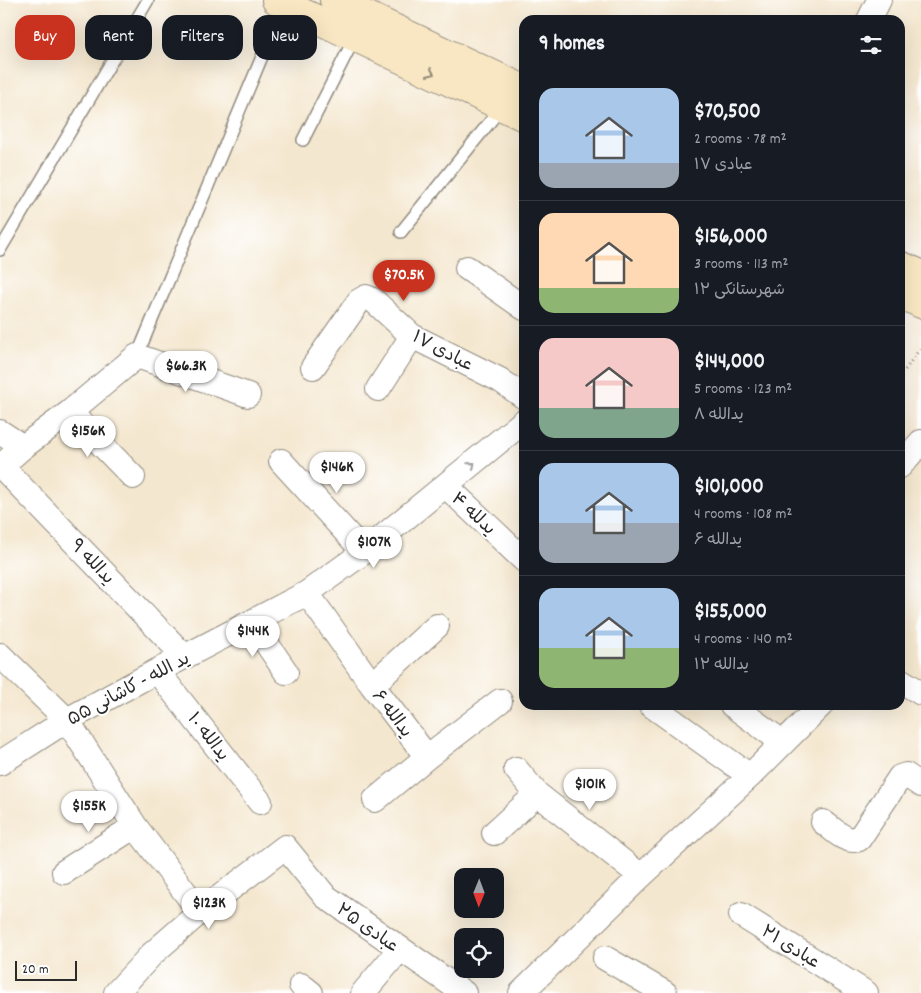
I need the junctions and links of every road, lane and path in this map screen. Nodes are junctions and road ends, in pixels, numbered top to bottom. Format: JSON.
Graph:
{"nodes":[{"id":1,"x":148,"y":0,"type":"edge"},
{"id":2,"x":334,"y":0,"type":"edge"},
{"id":3,"x":879,"y":0,"type":"edge"},
{"id":4,"x":280,"y":2,"type":"edge"},
{"id":5,"x":872,"y":15,"type":"edge"},
{"id":6,"x":355,"y":37,"type":"junction"},
{"id":7,"x":519,"y":87,"type":"edge"},
{"id":8,"x":513,"y":112,"type":"edge"},
{"id":9,"x":303,"y":140,"type":"dead end"},
{"id":10,"x":401,"y":232,"type":"dead end"},
{"id":11,"x":2,"y":242,"type":"edge"},
{"id":12,"x":905,"y":267,"type":"edge"},
{"id":13,"x":467,"y":268,"type":"dead end"},
{"id":14,"x":921,"y":274,"type":"edge"},
{"id":15,"x":905,"y":296,"type":"edge"},
{"id":16,"x":519,"y":304,"type":"edge"},
{"id":17,"x":921,"y":304,"type":"edge"},
{"id":18,"x":412,"y":336,"type":"junction"},
{"id":19,"x":921,"y":347,"type":"edge"},
{"id":20,"x":137,"y":356,"type":"junction"},
{"id":21,"x":313,"y":367,"type":"dead end"},
{"id":22,"x":905,"y":370,"type":"dead end"},
{"id":23,"x":378,"y":389,"type":"dead end"},
{"id":24,"x":519,"y":393,"type":"edge"},
{"id":25,"x":248,"y":395,"type":"dead end"},
{"id":26,"x":70,"y":412,"type":"junction"},
{"id":27,"x":519,"y":426,"type":"edge"},
{"id":28,"x":0,"y":432,"type":"edge"},
{"id":29,"x":921,"y":442,"type":"edge"},
{"id":30,"x":23,"y":447,"type":"junction"},
{"id":31,"x":905,"y":460,"type":"edge"},
{"id":32,"x":281,"y":461,"type":"dead end"},
{"id":33,"x":1,"y":466,"type":"edge"},
{"id":34,"x":133,"y":477,"type":"dead end"},
{"id":35,"x":446,"y":486,"type":"junction"},
{"id":36,"x":364,"y":552,"type":"junction"},
{"id":37,"x":519,"y":555,"type":"edge"},
{"id":38,"x":307,"y":593,"type":"junction"},
{"id":39,"x":252,"y":622,"type":"junction"},
{"id":40,"x":437,"y":626,"type":"dead end"},
{"id":41,"x":0,"y":655,"type":"edge"},
{"id":42,"x":185,"y":657,"type":"junction"},
{"id":43,"x":157,"y":671,"type":"junction"},
{"id":44,"x":286,"y":672,"type":"dead end"},
{"id":45,"x":905,"y":683,"type":"edge"},
{"id":46,"x":372,"y":686,"type":"junction"},
{"id":47,"x":921,"y":693,"type":"edge"},
{"id":48,"x":500,"y":701,"type":"dead end"},
{"id":49,"x":658,"y":710,"type":"edge"},
{"id":50,"x":739,"y":710,"type":"edge"},
{"id":51,"x":816,"y":710,"type":"edge"},
{"id":52,"x":67,"y":720,"type":"junction"},
{"id":53,"x":782,"y":742,"type":"junction"},
{"id":54,"x":427,"y":757,"type":"junction"},
{"id":55,"x":0,"y":763,"type":"edge"},
{"id":56,"x":516,"y":769,"type":"dead end"},
{"id":57,"x":750,"y":776,"type":"junction"},
{"id":58,"x":921,"y":785,"type":"edge"},
{"id":59,"x":537,"y":794,"type":"junction"},
{"id":60,"x":375,"y":800,"type":"dead end"},
{"id":61,"x":260,"y":802,"type":"dead end"},
{"id":62,"x":823,"y":822,"type":"dead end"},
{"id":63,"x":135,"y":826,"type":"junction"},
{"id":64,"x":494,"y":833,"type":"dead end"},
{"id":65,"x":64,"y":872,"type":"dead end"},
{"id":66,"x":641,"y":876,"type":"junction"},
{"id":67,"x":200,"y":912,"type":"junction"},
{"id":68,"x":741,"y":914,"type":"dead end"},
{"id":69,"x":400,"y":949,"type":"junction"},
{"id":70,"x":605,"y":958,"type":"dead end"},
{"id":71,"x":116,"y":993,"type":"edge"},
{"id":72,"x":363,"y":993,"type":"edge"},
{"id":73,"x":464,"y":993,"type":"edge"},
{"id":74,"x":521,"y":993,"type":"edge"},
{"id":75,"x":665,"y":993,"type":"edge"},
{"id":76,"x":866,"y":993,"type":"edge"}],
"edges":[{"from":1,"to":11,"type":"lane"},
{"from":2,"to":7,"type":"main road"},
{"from":3,"to":5,"type":"street"},
{"from":4,"to":6,"type":"main road"},
{"from":4,"to":20,"type":"lane"},
{"from":6,"to":8,"type":"main road","one_way":true},
{"from":6,"to":9,"type":"lane"},
{"from":8,"to":10,"type":"lane"},
{"from":12,"to":14,"type":"main road"},
{"from":13,"to":16,"type":"street"},
{"from":15,"to":17,"type":"main road"},
{"from":18,"to":21,"type":"street","name":"عبادی ۱۷"},
{"from":18,"to":23,"type":"street"},
{"from":18,"to":24,"type":"street","name":"عبادی ۱۷"},
{"from":19,"to":22,"type":"path"},
{"from":20,"to":25,"type":"street"},
{"from":20,"to":26,"type":"street"},
{"from":26,"to":30,"type":"street"},
{"from":26,"to":34,"type":"street"},
{"from":35,"to":27,"type":"street","name":"ید الله - کاشانی ۵۵","one_way":true},
{"from":28,"to":30,"type":"street"},
{"from":29,"to":31,"type":"street"},
{"from":30,"to":33,"type":"street"},
{"from":32,"to":36,"type":"street"},
{"from":33,"to":42,"type":"street","name":"یدالله ۹"},
{"from":35,"to":36,"type":"street","name":"ید الله - کاشانی ۵۵"},
{"from":35,"to":37,"type":"street","name":"یدلله ۴"},
{"from":36,"to":38,"type":"street","name":"ید الله - کاشانی ۵۵"},
{"from":38,"to":39,"type":"street","name":"ید الله - کاشانی ۵۵"},
{"from":38,"to":46,"type":"street","name":"یدالله ۶"},
{"from":39,"to":42,"type":"street","name":"ید الله - کاشانی ۵۵"},
{"from":39,"to":44,"type":"street"},
{"from":40,"to":46,"type":"street"},
{"from":41,"to":52,"type":"street"},
{"from":42,"to":43,"type":"street","name":"ید الله - کاشانی ۵۵"},
{"from":43,"to":52,"type":"street","name":"ید الله - کاشانی ۵۵"},
{"from":43,"to":61,"type":"street","name":"یدالله ۱۰"},
{"from":45,"to":47,"type":"street"},
{"from":46,"to":54,"type":"street","name":"یدالله ۶"},
{"from":48,"to":54,"type":"street"},
{"from":49,"to":57,"type":"street"},
{"from":50,"to":53,"type":"street"},
{"from":51,"to":53,"type":"street"},
{"from":52,"to":55,"type":"street","name":"ید الله - کاشانی ۵۵"},
{"from":52,"to":63,"type":"street"},
{"from":53,"to":57,"type":"street"},
{"from":54,"to":60,"type":"street"},
{"from":56,"to":59,"type":"street"},
{"from":57,"to":66,"type":"street"},
{"from":58,"to":62,"type":"street"},
{"from":59,"to":64,"type":"street"},
{"from":59,"to":66,"type":"street"},
{"from":63,"to":65,"type":"street"},
{"from":63,"to":67,"type":"street"},
{"from":66,"to":74,"type":"street"},
{"from":67,"to":69,"type":"street","name":"عبادی ۲۵"},
{"from":67,"to":71,"type":"street"},
{"from":68,"to":76,"type":"street","name":"عبادی ۲۱"},
{"from":69,"to":72,"type":"street"},
{"from":69,"to":73,"type":"street","name":"عبادی ۲۵"},
{"from":70,"to":75,"type":"street"}]}
